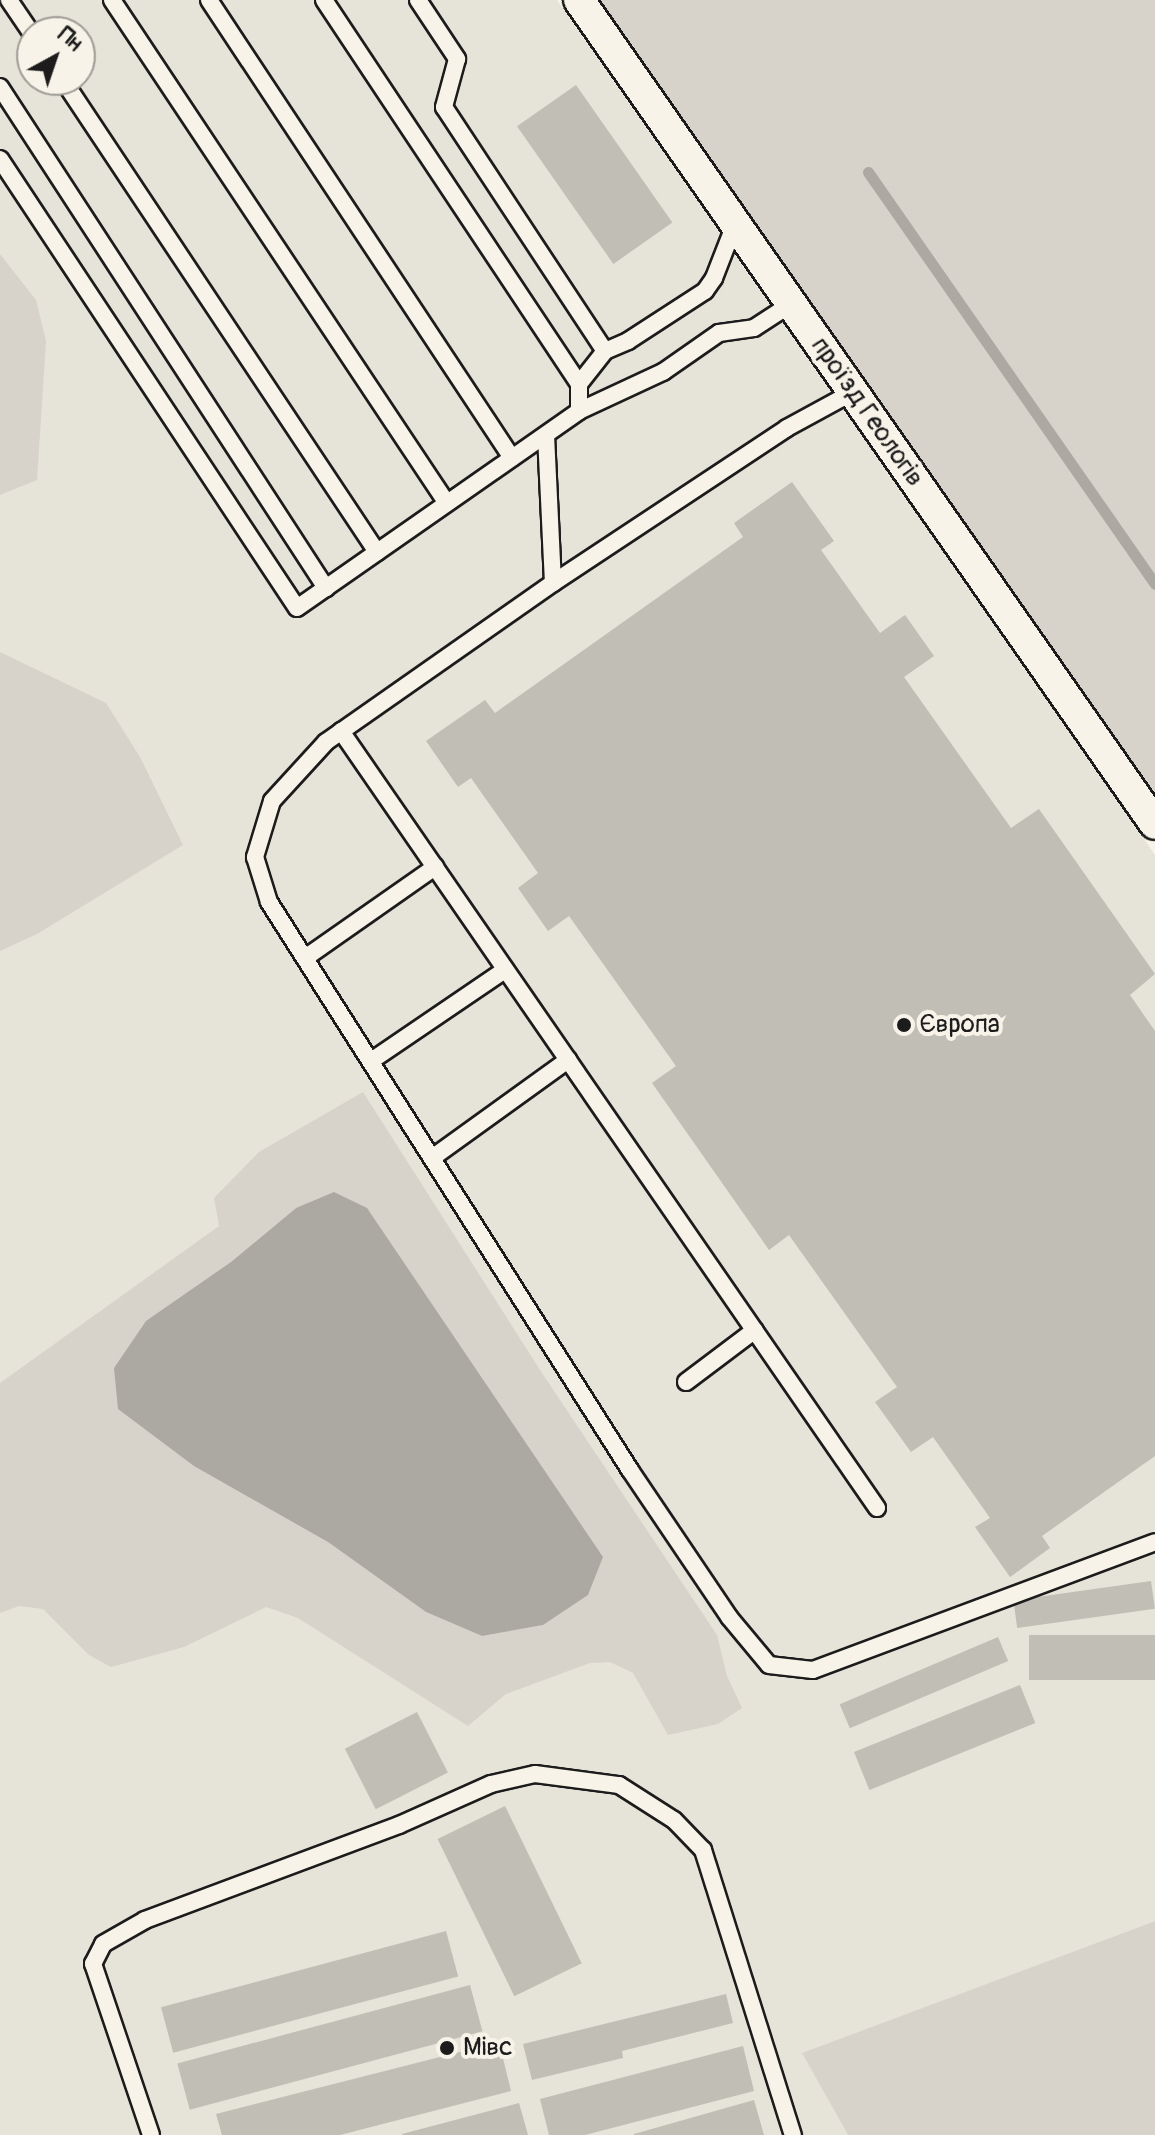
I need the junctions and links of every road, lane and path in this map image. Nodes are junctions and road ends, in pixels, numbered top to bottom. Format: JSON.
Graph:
{"nodes":[{"id":1,"x":112,"y":0,"type":"edge"},
{"id":2,"x":209,"y":0,"type":"edge"},
{"id":3,"x":324,"y":0,"type":"edge"},
{"id":4,"x":418,"y":0,"type":"edge"},
{"id":5,"x":579,"y":0,"type":"edge"},
{"id":6,"x":0,"y":87,"type":"edge"},
{"id":7,"x":74,"y":96,"type":"edge"},
{"id":8,"x":0,"y":159,"type":"edge"},
{"id":9,"x":735,"y":224,"type":"junction"},
{"id":10,"x":791,"y":304,"type":"junction"},
{"id":11,"x":605,"y":351,"type":"junction"},
{"id":12,"x":579,"y":384,"type":"junction"},
{"id":13,"x":853,"y":392,"type":"junction"},
{"id":14,"x":579,"y":411,"type":"junction"},
{"id":15,"x":546,"y":435,"type":"junction"},
{"id":16,"x":512,"y":458,"type":"junction"},
{"id":17,"x":446,"y":502,"type":"junction"},
{"id":18,"x":377,"y":552,"type":"junction"},
{"id":19,"x":553,"y":583,"type":"junction"},
{"id":20,"x":326,"y":588,"type":"junction"},
{"id":21,"x":341,"y":731,"type":"junction"},
{"id":22,"x":1155,"y":824,"type":"edge"},
{"id":23,"x":435,"y":867,"type":"junction"},
{"id":24,"x":305,"y":958,"type":"junction"},
{"id":25,"x":505,"y":970,"type":"junction"},
{"id":26,"x":568,"y":1060,"type":"junction"},
{"id":27,"x":371,"y":1061,"type":"junction"},
{"id":28,"x":432,"y":1158,"type":"junction"},
{"id":29,"x":755,"y":1330,"type":"junction"},
{"id":30,"x":686,"y":1382,"type":"dead end"},
{"id":31,"x":877,"y":1508,"type":"dead end"},
{"id":32,"x":1155,"y":1542,"type":"edge"},
{"id":33,"x":151,"y":2135,"type":"edge"},
{"id":34,"x":793,"y":2135,"type":"edge"}],
"edges":[{"from":1,"to":17,"type":"lane"},
{"from":2,"to":16,"type":"lane"},
{"from":3,"to":12,"type":"lane"},
{"from":4,"to":11,"type":"lane"},
{"from":5,"to":9,"type":"street","name":"проїзд Геологів"},
{"from":6,"to":20,"type":"lane"},
{"from":7,"to":18,"type":"lane"},
{"from":8,"to":20,"type":"lane"},
{"from":9,"to":10,"type":"street","name":"проїзд Геологів"},
{"from":9,"to":11,"type":"lane"},
{"from":10,"to":13,"type":"street","name":"проїзд Геологів"},
{"from":10,"to":14,"type":"lane"},
{"from":11,"to":12,"type":"lane"},
{"from":12,"to":14,"type":"lane"},
{"from":13,"to":19,"type":"lane"},
{"from":13,"to":22,"type":"street","name":"проїзд Геологів"},
{"from":14,"to":15,"type":"lane"},
{"from":15,"to":16,"type":"lane"},
{"from":15,"to":19,"type":"lane"},
{"from":16,"to":17,"type":"lane"},
{"from":17,"to":18,"type":"lane"},
{"from":18,"to":20,"type":"lane"},
{"from":19,"to":21,"type":"lane"},
{"from":21,"to":23,"type":"lane"},
{"from":21,"to":24,"type":"lane"},
{"from":23,"to":24,"type":"lane"},
{"from":23,"to":25,"type":"lane"},
{"from":24,"to":27,"type":"lane"},
{"from":25,"to":26,"type":"lane"},
{"from":25,"to":27,"type":"lane"},
{"from":26,"to":28,"type":"lane"},
{"from":26,"to":29,"type":"lane"},
{"from":27,"to":28,"type":"lane"},
{"from":28,"to":32,"type":"lane"},
{"from":29,"to":30,"type":"lane"},
{"from":29,"to":31,"type":"lane"},
{"from":33,"to":34,"type":"lane"}]}
